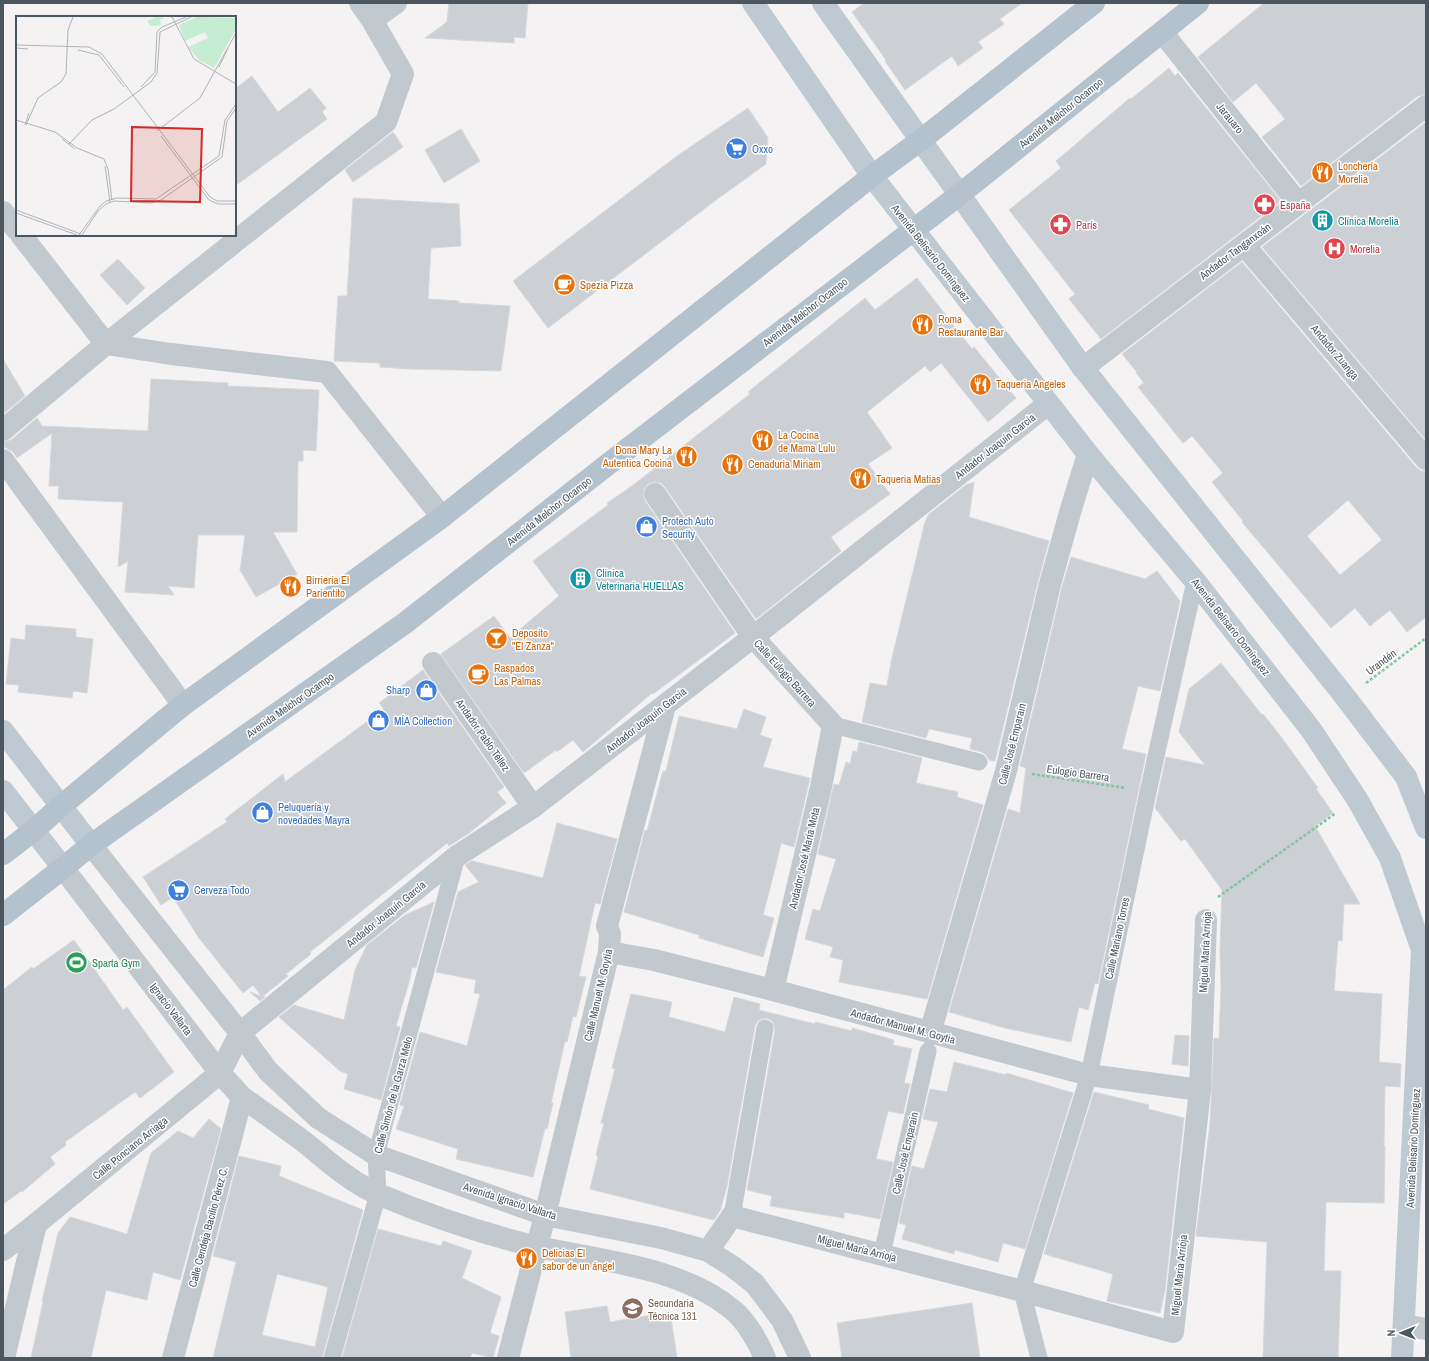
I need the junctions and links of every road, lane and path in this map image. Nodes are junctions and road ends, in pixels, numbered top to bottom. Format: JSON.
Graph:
{"nodes":[{"id":1,"x":396,"y":3,"type":"edge"},
{"id":2,"x":753,"y":3,"type":"edge"},
{"id":3,"x":823,"y":3,"type":"edge"},
{"id":4,"x":1094,"y":3,"type":"edge"},
{"id":5,"x":1198,"y":3,"type":"edge"},
{"id":6,"x":366,"y":12,"type":"edge"},
{"id":7,"x":1162,"y":32,"type":"junction"},
{"id":8,"x":1426,"y":106,"type":"edge"},
{"id":9,"x":920,"y":140,"type":"junction"},
{"id":10,"x":872,"y":176,"type":"junction"},
{"id":11,"x":959,"y":195,"type":"junction"},
{"id":12,"x":1298,"y":203,"type":"junction"},
{"id":13,"x":3,"y":212,"type":"edge"},
{"id":14,"x":16,"y":229,"type":"edge"},
{"id":15,"x":913,"y":230,"type":"junction"},
{"id":16,"x":22,"y":236,"type":"edge"},
{"id":17,"x":1244,"y":245,"type":"junction"},
{"id":18,"x":106,"y":344,"type":"junction"},
{"id":19,"x":1083,"y":368,"type":"junction"},
{"id":20,"x":1048,"y":404,"type":"junction"},
{"id":21,"x":3,"y":430,"type":"edge"},
{"id":22,"x":1088,"y":454,"type":"junction"},
{"id":23,"x":1426,"y":459,"type":"edge"},
{"id":24,"x":3,"y":460,"type":"edge"},
{"id":25,"x":655,"y":494,"type":"dead end"},
{"id":26,"x":442,"y":517,"type":"junction"},
{"id":27,"x":1195,"y":581,"type":"junction"},
{"id":28,"x":753,"y":637,"type":"junction"},
{"id":29,"x":1426,"y":638,"type":"edge"},
{"id":30,"x":433,"y":663,"type":"dead end"},
{"id":31,"x":1346,"y":698,"type":"junction"},
{"id":32,"x":183,"y":705,"type":"junction"},
{"id":33,"x":665,"y":706,"type":"junction"},
{"id":34,"x":834,"y":725,"type":"junction"},
{"id":35,"x":3,"y":731,"type":"edge"},
{"id":36,"x":979,"y":762,"type":"dead end"},
{"id":37,"x":1006,"y":770,"type":"junction"},
{"id":38,"x":3,"y":791,"type":"edge"},
{"id":39,"x":1148,"y":792,"type":"junction"},
{"id":40,"x":1357,"y":799,"type":"junction"},
{"id":41,"x":61,"y":806,"type":"junction"},
{"id":42,"x":533,"y":807,"type":"junction"},
{"id":43,"x":1426,"y":828,"type":"edge"},
{"id":44,"x":33,"y":831,"type":"junction"},
{"id":45,"x":91,"y":845,"type":"junction"},
{"id":46,"x":3,"y":854,"type":"edge"},
{"id":47,"x":457,"y":856,"type":"junction"},
{"id":48,"x":64,"y":868,"type":"junction"},
{"id":49,"x":3,"y":915,"type":"edge"},
{"id":50,"x":1206,"y":920,"type":"joint"},
{"id":51,"x":609,"y":952,"type":"junction"},
{"id":52,"x":773,"y":990,"type":"junction"},
{"id":53,"x":765,"y":1028,"type":"dead end"},
{"id":54,"x":240,"y":1033,"type":"junction"},
{"id":55,"x":929,"y":1042,"type":"junction"},
{"id":56,"x":220,"y":1073,"type":"junction"},
{"id":57,"x":1089,"y":1075,"type":"junction"},
{"id":58,"x":1200,"y":1090,"type":"junction"},
{"id":59,"x":242,"y":1097,"type":"junction"},
{"id":60,"x":376,"y":1155,"type":"junction"},
{"id":61,"x":378,"y":1194,"type":"junction"},
{"id":62,"x":545,"y":1214,"type":"junction"},
{"id":63,"x":732,"y":1216,"type":"junction"},
{"id":64,"x":36,"y":1224,"type":"junction"},
{"id":65,"x":536,"y":1246,"type":"junction"},
{"id":66,"x":3,"y":1250,"type":"edge"},
{"id":67,"x":708,"y":1251,"type":"junction"},
{"id":68,"x":882,"y":1254,"type":"junction"},
{"id":69,"x":1022,"y":1291,"type":"junction"},
{"id":70,"x":1404,"y":1325,"type":"junction"},
{"id":71,"x":1426,"y":1329,"type":"edge"},
{"id":72,"x":4,"y":1358,"type":"edge"},
{"id":73,"x":173,"y":1358,"type":"edge"},
{"id":74,"x":332,"y":1358,"type":"edge"},
{"id":75,"x":508,"y":1358,"type":"edge"},
{"id":76,"x":765,"y":1358,"type":"edge"},
{"id":77,"x":800,"y":1358,"type":"edge"},
{"id":78,"x":1039,"y":1358,"type":"edge"},
{"id":79,"x":1402,"y":1358,"type":"edge"}],
"edges":[{"from":1,"to":6,"type":"street"},
{"from":2,"to":10,"type":"street","name":"Avenida Belisario Domínguez"},
{"from":3,"to":9,"type":"street"},
{"from":4,"to":9,"type":"main road"},
{"from":5,"to":7,"type":"main road","name":"Avenida Melchor Ocampo"},
{"from":6,"to":18,"type":"street"},
{"from":7,"to":11,"type":"main road","name":"Avenida Melchor Ocampo"},
{"from":7,"to":12,"type":"street","name":"Jarauaro"},
{"from":8,"to":12,"type":"street","name":"Andador Tanganxoán"},
{"from":9,"to":10,"type":"main road"},
{"from":9,"to":11,"type":"street"},
{"from":10,"to":15,"type":"street","name":"Avenida Belisario Domínguez"},
{"from":10,"to":26,"type":"main road"},
{"from":11,"to":15,"type":"main road","name":"Avenida Melchor Ocampo"},
{"from":11,"to":19,"type":"street"},
{"from":12,"to":17,"type":"street","name":"Andador Tanganxoán"},
{"from":13,"to":14,"type":"street"},
{"from":15,"to":20,"type":"street","name":"Avenida Belisario Domínguez"},
{"from":15,"to":45,"type":"main road","name":"Avenida Melchor Ocampo"},
{"from":16,"to":18,"type":"street"},
{"from":17,"to":19,"type":"street","name":"Andador Tanganxoán"},
{"from":17,"to":23,"type":"street","name":"Andador Zuanga"},
{"from":18,"to":21,"type":"street"},
{"from":18,"to":26,"type":"street"},
{"from":19,"to":31,"type":"street"},
{"from":20,"to":22,"type":"street","name":"Avenida Belisario Domínguez"},
{"from":20,"to":28,"type":"street","name":"Andador Joaquín García"},
{"from":22,"to":27,"type":"street","name":"Avenida Belisario Domínguez"},
{"from":22,"to":37,"type":"street","name":"Calle José Emparain"},
{"from":24,"to":32,"type":"street"},
{"from":25,"to":28,"type":"street","name":"Calle Eulogio Barrera"},
{"from":26,"to":32,"type":"main road"},
{"from":27,"to":39,"type":"lane","name":"Calle Mariano Torres"},
{"from":27,"to":40,"type":"street","name":"Avenida Belisario Domínguez"},
{"from":28,"to":33,"type":"street","name":"Andador Joaquín García"},
{"from":28,"to":34,"type":"street","name":"Calle Eulogio Barrera"},
{"from":29,"to":31,"type":"path","name":"Urandén"},
{"from":30,"to":42,"type":"street","name":"Andador Pablo Téllez"},
{"from":31,"to":43,"type":"street"},
{"from":32,"to":41,"type":"main road"},
{"from":33,"to":42,"type":"street","name":"Andador Joaquín García"},
{"from":33,"to":51,"type":"street","name":"Calle Manuel M. Goytia"},
{"from":34,"to":36,"type":"lane"},
{"from":34,"to":52,"type":"street","name":"Andador José María Mota"},
{"from":35,"to":41,"type":"street"},
{"from":37,"to":39,"type":"path","name":"Eulogio Barrera"},
{"from":37,"to":55,"type":"street","name":"Calle José Emparain"},
{"from":38,"to":44,"type":"street"},
{"from":39,"to":57,"type":"lane","name":"Calle Mariano Torres"},
{"from":40,"to":50,"type":"path","name":"Miguel María Arrioja"},
{"from":40,"to":70,"type":"street","name":"Avenida Belisario Domínguez"},
{"from":41,"to":44,"type":"main road"},
{"from":41,"to":45,"type":"street"},
{"from":42,"to":47,"type":"street","name":"Andador Joaquín García"},
{"from":44,"to":46,"type":"main road"},
{"from":44,"to":48,"type":"street"},
{"from":45,"to":48,"type":"main road","name":"Avenida Melchor Ocampo"},
{"from":45,"to":54,"type":"street"},
{"from":47,"to":54,"type":"street","name":"Andador Joaquín García"},
{"from":47,"to":60,"type":"lane","name":"Calle Simón de la Garza Melo"},
{"from":48,"to":49,"type":"main road","name":"Avenida Melchor Ocampo"},
{"from":48,"to":56,"type":"street","name":"Ignacio Vallarta"},
{"from":50,"to":58,"type":"street","name":"Miguel María Arrioja"},
{"from":51,"to":52,"type":"street","name":"Andador Manuel M. Goytia"},
{"from":51,"to":62,"type":"street","name":"Calle Manuel M. Goytia"},
{"from":52,"to":55,"type":"street","name":"Andador Manuel M. Goytia"},
{"from":53,"to":63,"type":"lane"},
{"from":54,"to":56,"type":"street","name":"Calle Ponciano Arriaga"},
{"from":54,"to":60,"type":"street","name":"Avenida Ignacio Vallarta"},
{"from":55,"to":57,"type":"street","name":"Andador Manuel M. Goytia"},
{"from":55,"to":68,"type":"lane","name":"Calle José Emparain"},
{"from":56,"to":59,"type":"street"},
{"from":56,"to":64,"type":"street","name":"Calle Ponciano Arriaga"},
{"from":57,"to":58,"type":"street","name":"Andador Manuel M. Goytia"},
{"from":57,"to":69,"type":"lane","name":"Calle Mariano Torres"},
{"from":58,"to":69,"type":"street","name":"Miguel María Arrioja"},
{"from":59,"to":61,"type":"street"},
{"from":59,"to":73,"type":"street","name":"Calle Cendeja Bacilio Pérez C."},
{"from":60,"to":61,"type":"lane","name":"Calle Simón de la Garza Melo"},
{"from":60,"to":62,"type":"street","name":"Avenida Ignacio Vallarta"},
{"from":61,"to":65,"type":"street"},
{"from":61,"to":74,"type":"lane","name":"Calle Simón de la Garza Melo"},
{"from":62,"to":65,"type":"street","name":"Calle Manuel M. Goytia"},
{"from":62,"to":67,"type":"street","name":"Avenida Ignacio Vallarta"},
{"from":63,"to":67,"type":"street"},
{"from":63,"to":68,"type":"street","name":"Miguel María Arrioja"},
{"from":64,"to":66,"type":"street","name":"Calle Ponciano Arriaga"},
{"from":64,"to":72,"type":"street"},
{"from":65,"to":75,"type":"street","name":"Calle Manuel M. Goytia"},
{"from":65,"to":76,"type":"street"},
{"from":67,"to":77,"type":"street","name":"Avenida Ignacio Vallarta"},
{"from":68,"to":69,"type":"street","name":"Miguel María Arrioja"},
{"from":69,"to":78,"type":"lane"},
{"from":70,"to":71,"type":"street"},
{"from":70,"to":79,"type":"street","name":"Avenida Belisario Domínguez"}]}
